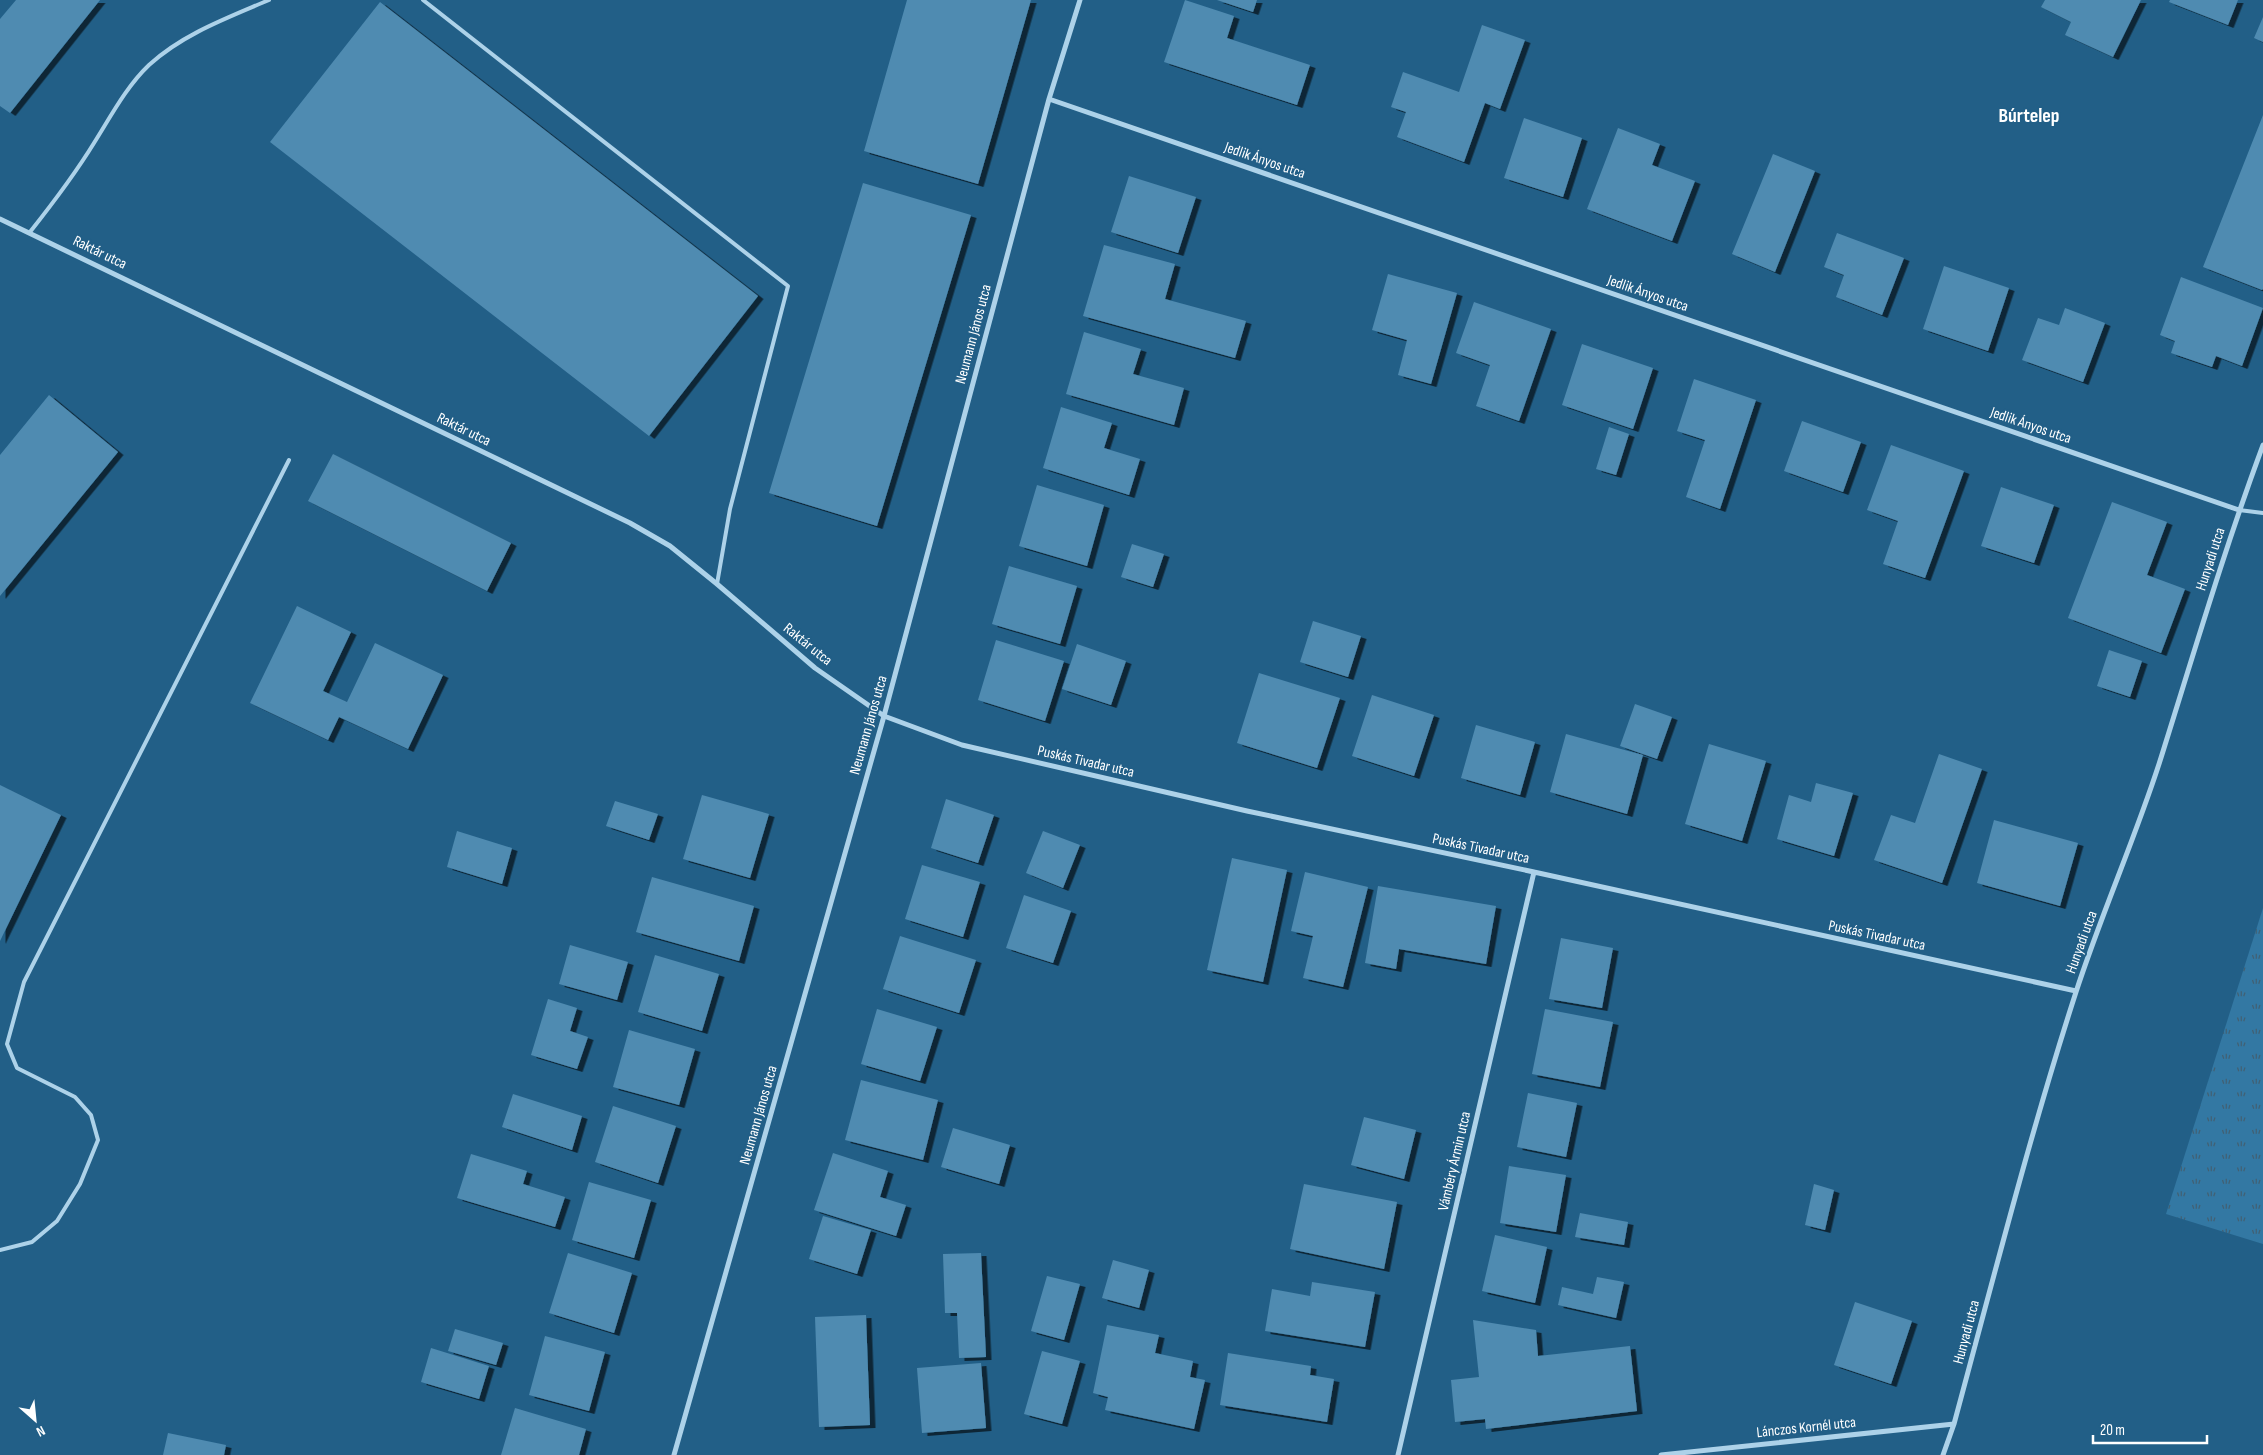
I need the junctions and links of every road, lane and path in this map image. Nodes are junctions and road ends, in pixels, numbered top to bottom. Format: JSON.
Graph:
{"nodes":[{"id":1,"x":269,"y":0,"type":"edge"},
{"id":2,"x":422,"y":0,"type":"edge"},
{"id":3,"x":1080,"y":0,"type":"edge"},
{"id":4,"x":1049,"y":99,"type":"junction"},
{"id":5,"x":0,"y":219,"type":"edge"},
{"id":6,"x":30,"y":232,"type":"junction"},
{"id":7,"x":2263,"y":444,"type":"edge"},
{"id":8,"x":289,"y":460,"type":"dead end"},
{"id":9,"x":2239,"y":510,"type":"junction"},
{"id":10,"x":2263,"y":513,"type":"edge"},
{"id":11,"x":717,"y":584,"type":"junction"},
{"id":12,"x":884,"y":716,"type":"junction"},
{"id":13,"x":1534,"y":872,"type":"junction"},
{"id":14,"x":2076,"y":992,"type":"junction"},
{"id":15,"x":0,"y":1250,"type":"edge"},
{"id":16,"x":1954,"y":1424,"type":"junction"},
{"id":17,"x":674,"y":1455,"type":"edge"},
{"id":18,"x":1398,"y":1455,"type":"edge"},
{"id":19,"x":1661,"y":1455,"type":"edge"},
{"id":20,"x":1943,"y":1455,"type":"edge"}],
"edges":[{"from":1,"to":6,"type":"lane"},
{"from":2,"to":11,"type":"lane"},
{"from":3,"to":4,"type":"street","name":"Neumann János utca"},
{"from":4,"to":9,"type":"street","name":"Jedlik Ányos utca"},
{"from":4,"to":12,"type":"street","name":"Neumann János utca"},
{"from":5,"to":6,"type":"street","name":"Raktár utca"},
{"from":6,"to":11,"type":"street","name":"Raktár utca"},
{"from":7,"to":9,"type":"street","name":"Hunyadi utca"},
{"from":8,"to":15,"type":"lane"},
{"from":9,"to":10,"type":"lane"},
{"from":9,"to":14,"type":"street","name":"Hunyadi utca"},
{"from":11,"to":12,"type":"street","name":"Raktár utca"},
{"from":12,"to":13,"type":"street","name":"Puskás Tivadar utca"},
{"from":12,"to":17,"type":"street","name":"Neumann János utca"},
{"from":13,"to":14,"type":"street","name":"Puskás Tivadar utca"},
{"from":13,"to":18,"type":"street","name":"Vámbéry Ármin utca"},
{"from":14,"to":16,"type":"street","name":"Hunyadi utca"},
{"from":16,"to":19,"type":"street","name":"Lánczos Kornél utca"},
{"from":16,"to":20,"type":"street","name":"Hunyadi utca"}]}
